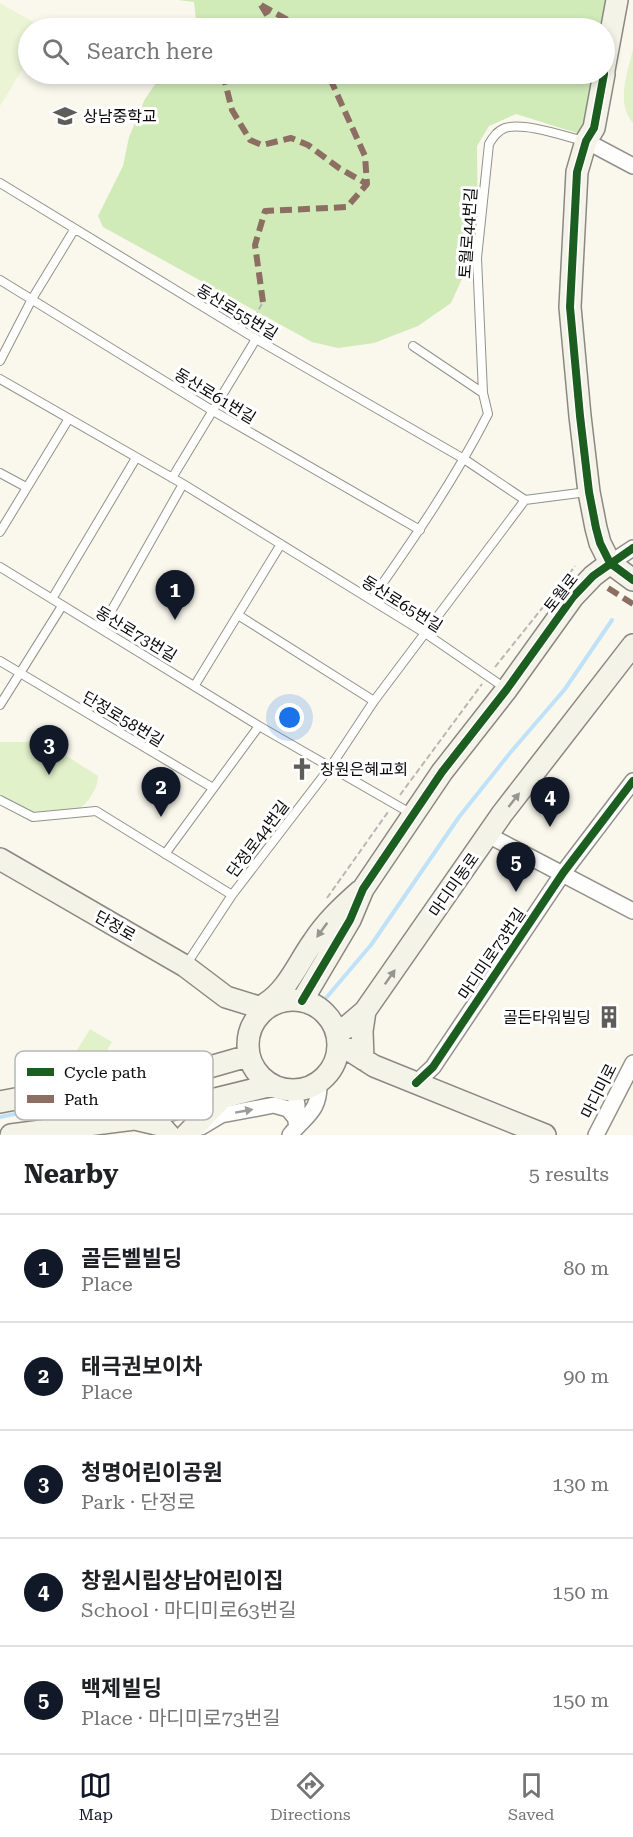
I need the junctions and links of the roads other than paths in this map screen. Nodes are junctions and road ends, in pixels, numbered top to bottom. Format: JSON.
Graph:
{"nodes":[{"id":1,"x":617,"y":0,"type":"edge"},
{"id":2,"x":614,"y":18,"type":"edge"},
{"id":3,"x":602,"y":84,"type":"edge"},
{"id":4,"x":586,"y":141,"type":"junction"},
{"id":5,"x":633,"y":166,"type":"edge"},
{"id":6,"x":0,"y":183,"type":"edge"},
{"id":7,"x":74,"y":230,"type":"junction"},
{"id":8,"x":0,"y":280,"type":"edge"},
{"id":9,"x":32,"y":299,"type":"junction"},
{"id":10,"x":256,"y":339,"type":"junction"},
{"id":11,"x":413,"y":346,"type":"dead end"},
{"id":12,"x":0,"y":361,"type":"edge"},
{"id":13,"x":0,"y":380,"type":"edge"},
{"id":14,"x":483,"y":393,"type":"junction"},
{"id":15,"x":213,"y":411,"type":"junction"},
{"id":16,"x":68,"y":420,"type":"junction"},
{"id":17,"x":136,"y":458,"type":"junction"},
{"id":18,"x":464,"y":459,"type":"junction"},
{"id":19,"x":0,"y":473,"type":"edge"},
{"id":20,"x":172,"y":478,"type":"junction"},
{"id":21,"x":183,"y":484,"type":"junction"},
{"id":22,"x":26,"y":487,"type":"junction"},
{"id":23,"x":589,"y":492,"type":"junction"},
{"id":24,"x":525,"y":500,"type":"junction"},
{"id":25,"x":420,"y":530,"type":"junction"},
{"id":26,"x":0,"y":532,"type":"edge"},
{"id":27,"x":281,"y":544,"type":"junction"},
{"id":28,"x":633,"y":548,"type":"edge"},
{"id":29,"x":610,"y":563,"type":"junction"},
{"id":30,"x":0,"y":567,"type":"edge"},
{"id":31,"x":633,"y":580,"type":"edge"},
{"id":32,"x":52,"y":599,"type":"junction"},
{"id":33,"x":371,"y":600,"type":"junction"},
{"id":34,"x":62,"y":606,"type":"junction"},
{"id":35,"x":238,"y":615,"type":"junction"},
{"id":36,"x":101,"y":629,"type":"junction"},
{"id":37,"x":425,"y":633,"type":"junction"},
{"id":38,"x":633,"y":645,"type":"edge"},
{"id":39,"x":0,"y":661,"type":"edge"},
{"id":40,"x":20,"y":673,"type":"junction"},
{"id":41,"x":195,"y":685,"type":"junction"},
{"id":42,"x":507,"y":689,"type":"junction"},
{"id":43,"x":374,"y":701,"type":"junction"},
{"id":44,"x":0,"y":705,"type":"edge"},
{"id":45,"x":259,"y":726,"type":"junction"},
{"id":46,"x":331,"y":766,"type":"junction"},
{"id":47,"x":633,"y":781,"type":"edge"},
{"id":48,"x":213,"y":788,"type":"junction"},
{"id":49,"x":0,"y":800,"type":"edge"},
{"id":50,"x":414,"y":815,"type":"junction"},
{"id":51,"x":488,"y":835,"type":"junction"},
{"id":52,"x":165,"y":854,"type":"junction"},
{"id":53,"x":0,"y":859,"type":"edge"},
{"id":54,"x":563,"y":873,"type":"junction"},
{"id":55,"x":363,"y":889,"type":"junction"},
{"id":56,"x":232,"y":896,"type":"junction"},
{"id":57,"x":633,"y":911,"type":"edge"},
{"id":58,"x":185,"y":966,"type":"junction"},
{"id":59,"x":302,"y":1001,"type":"junction"},
{"id":60,"x":262,"y":1008,"type":"junction"},
{"id":61,"x":365,"y":1011,"type":"junction"},
{"id":62,"x":237,"y":1015,"type":"junction"},
{"id":63,"x":338,"y":1039,"type":"junction"},
{"id":64,"x":248,"y":1056,"type":"junction"},
{"id":65,"x":213,"y":1061,"type":"edge"},
{"id":66,"x":369,"y":1063,"type":"junction"},
{"id":67,"x":633,"y":1064,"type":"edge"},
{"id":68,"x":213,"y":1066,"type":"edge"},
{"id":69,"x":326,"y":1074,"type":"junction"},
{"id":70,"x":416,"y":1083,"type":"junction"},
{"id":71,"x":272,"y":1085,"type":"junction"},
{"id":72,"x":294,"y":1090,"type":"junction"},
{"id":73,"x":223,"y":1097,"type":"junction"},
{"id":74,"x":15,"y":1099,"type":"edge"},
{"id":75,"x":213,"y":1099,"type":"edge"},
{"id":76,"x":0,"y":1102,"type":"edge"},
{"id":77,"x":213,"y":1107,"type":"edge"},
{"id":78,"x":105,"y":1120,"type":"edge"},
{"id":79,"x":126,"y":1120,"type":"edge"},
{"id":80,"x":138,"y":1120,"type":"edge"},
{"id":81,"x":201,"y":1120,"type":"edge"},
{"id":82,"x":104,"y":1123,"type":"junction"},
{"id":83,"x":294,"y":1128,"type":"edge"},
{"id":84,"x":11,"y":1135,"type":"edge"},
{"id":85,"x":169,"y":1135,"type":"edge"},
{"id":86,"x":186,"y":1135,"type":"edge"},
{"id":87,"x":192,"y":1135,"type":"edge"},
{"id":88,"x":544,"y":1135,"type":"edge"},
{"id":89,"x":596,"y":1135,"type":"edge"}],
"edges":[{"from":1,"to":2,"type":"street"},
{"from":3,"to":4,"type":"street"},
{"from":4,"to":5,"type":"street"},
{"from":4,"to":14,"type":"lane","name":"토월로44번길"},
{"from":4,"to":23,"type":"street"},
{"from":6,"to":7,"type":"lane","name":"동산로55번길"},
{"from":7,"to":9,"type":"lane"},
{"from":7,"to":10,"type":"lane","name":"동산로55번길"},
{"from":8,"to":9,"type":"lane","name":"동산로61번길"},
{"from":9,"to":12,"type":"lane"},
{"from":9,"to":15,"type":"lane","name":"동산로61번길"},
{"from":10,"to":15,"type":"lane"},
{"from":10,"to":18,"type":"lane","name":"동산로55번길"},
{"from":11,"to":14,"type":"lane"},
{"from":13,"to":16,"type":"lane","name":"동산로65번길"},
{"from":14,"to":18,"type":"lane","name":"토월로44번길"},
{"from":15,"to":20,"type":"lane"},
{"from":15,"to":25,"type":"lane","name":"동산로61번길"},
{"from":16,"to":17,"type":"lane","name":"동산로65번길"},
{"from":16,"to":22,"type":"lane"},
{"from":17,"to":20,"type":"lane","name":"동산로65번길"},
{"from":17,"to":32,"type":"lane"},
{"from":18,"to":24,"type":"lane","name":"동산로55번길"},
{"from":18,"to":25,"type":"lane"},
{"from":19,"to":22,"type":"lane"},
{"from":20,"to":21,"type":"lane","name":"동산로65번길"},
{"from":21,"to":27,"type":"lane","name":"동산로65번길"},
{"from":21,"to":36,"type":"lane"},
{"from":22,"to":26,"type":"lane"},
{"from":23,"to":24,"type":"lane"},
{"from":23,"to":29,"type":"street"},
{"from":24,"to":37,"type":"lane","name":"단정로44번길"},
{"from":25,"to":33,"type":"lane"},
{"from":27,"to":33,"type":"lane","name":"동산로65번길"},
{"from":27,"to":35,"type":"lane"},
{"from":28,"to":29,"type":"street"},
{"from":29,"to":31,"type":"street"},
{"from":29,"to":42,"type":"street","name":"토월로"},
{"from":30,"to":32,"type":"lane","name":"동산로73번길"},
{"from":32,"to":34,"type":"lane","name":"동산로73번길"},
{"from":33,"to":37,"type":"lane","name":"동산로65번길"},
{"from":34,"to":36,"type":"lane","name":"동산로73번길"},
{"from":34,"to":40,"type":"lane"},
{"from":35,"to":41,"type":"lane"},
{"from":35,"to":43,"type":"lane"},
{"from":36,"to":41,"type":"lane","name":"동산로73번길"},
{"from":37,"to":42,"type":"lane","name":"동산로65번길"},
{"from":37,"to":43,"type":"lane","name":"단정로44번길"},
{"from":51,"to":38,"type":"street","name":"마디미동로","one_way":true},
{"from":39,"to":40,"type":"lane","name":"단정로58번길"},
{"from":40,"to":44,"type":"lane"},
{"from":40,"to":48,"type":"lane","name":"단정로58번길"},
{"from":41,"to":45,"type":"lane","name":"동산로73번길"},
{"from":42,"to":50,"type":"street","name":"토월로"},
{"from":43,"to":46,"type":"lane","name":"단정로44번길"},
{"from":45,"to":46,"type":"lane","name":"동산로73번길"},
{"from":45,"to":48,"type":"lane"},
{"from":46,"to":50,"type":"lane","name":"동산로73번길"},
{"from":46,"to":56,"type":"lane","name":"단정로44번길"},
{"from":47,"to":54,"type":"street","name":"마디미로73번길"},
{"from":48,"to":52,"type":"lane"},
{"from":49,"to":52,"type":"lane"},
{"from":50,"to":55,"type":"street","name":"토월로"},
{"from":51,"to":54,"type":"street"},
{"from":61,"to":51,"type":"street","name":"마디미동로","one_way":true},
{"from":52,"to":56,"type":"lane"},
{"from":53,"to":58,"type":"street","name":"단정로"},
{"from":54,"to":57,"type":"street"},
{"from":54,"to":70,"type":"street","name":"마디미로73번길"},
{"from":55,"to":59,"type":"street","name":"토월로"},
{"from":55,"to":60,"type":"street","one_way":true},
{"from":56,"to":58,"type":"lane","name":"단정로44번길"},
{"from":58,"to":62,"type":"street","name":"단정로"},
{"from":59,"to":60,"type":"street"},
{"from":59,"to":63,"type":"street"},
{"from":60,"to":62,"type":"street","name":"단정로"},
{"from":60,"to":62,"type":"street"},
{"from":61,"to":63,"type":"street","name":"마디미동로"},
{"from":61,"to":66,"type":"street"},
{"from":62,"to":64,"type":"street"},
{"from":62,"to":65,"type":"street"},
{"from":63,"to":66,"type":"street"},
{"from":63,"to":69,"type":"street"},
{"from":64,"to":68,"type":"street"},
{"from":64,"to":71,"type":"street"},
{"from":66,"to":69,"type":"street"},
{"from":66,"to":70,"type":"street"},
{"from":67,"to":89,"type":"street","name":"마디미로"},
{"from":69,"to":72,"type":"street"},
{"from":69,"to":83,"type":"street"},
{"from":70,"to":88,"type":"street"},
{"from":71,"to":72,"type":"street"},
{"from":71,"to":73,"type":"street"},
{"from":72,"to":83,"type":"street"},
{"from":73,"to":75,"type":"street"},
{"from":73,"to":77,"type":"street"},
{"from":74,"to":76,"type":"street"},
{"from":78,"to":82,"type":"street"},
{"from":79,"to":82,"type":"street"},
{"from":80,"to":85,"type":"street"},
{"from":81,"to":86,"type":"street"},
{"from":82,"to":84,"type":"street"},
{"from":87,"to":83,"type":"street","one_way":true}]}
